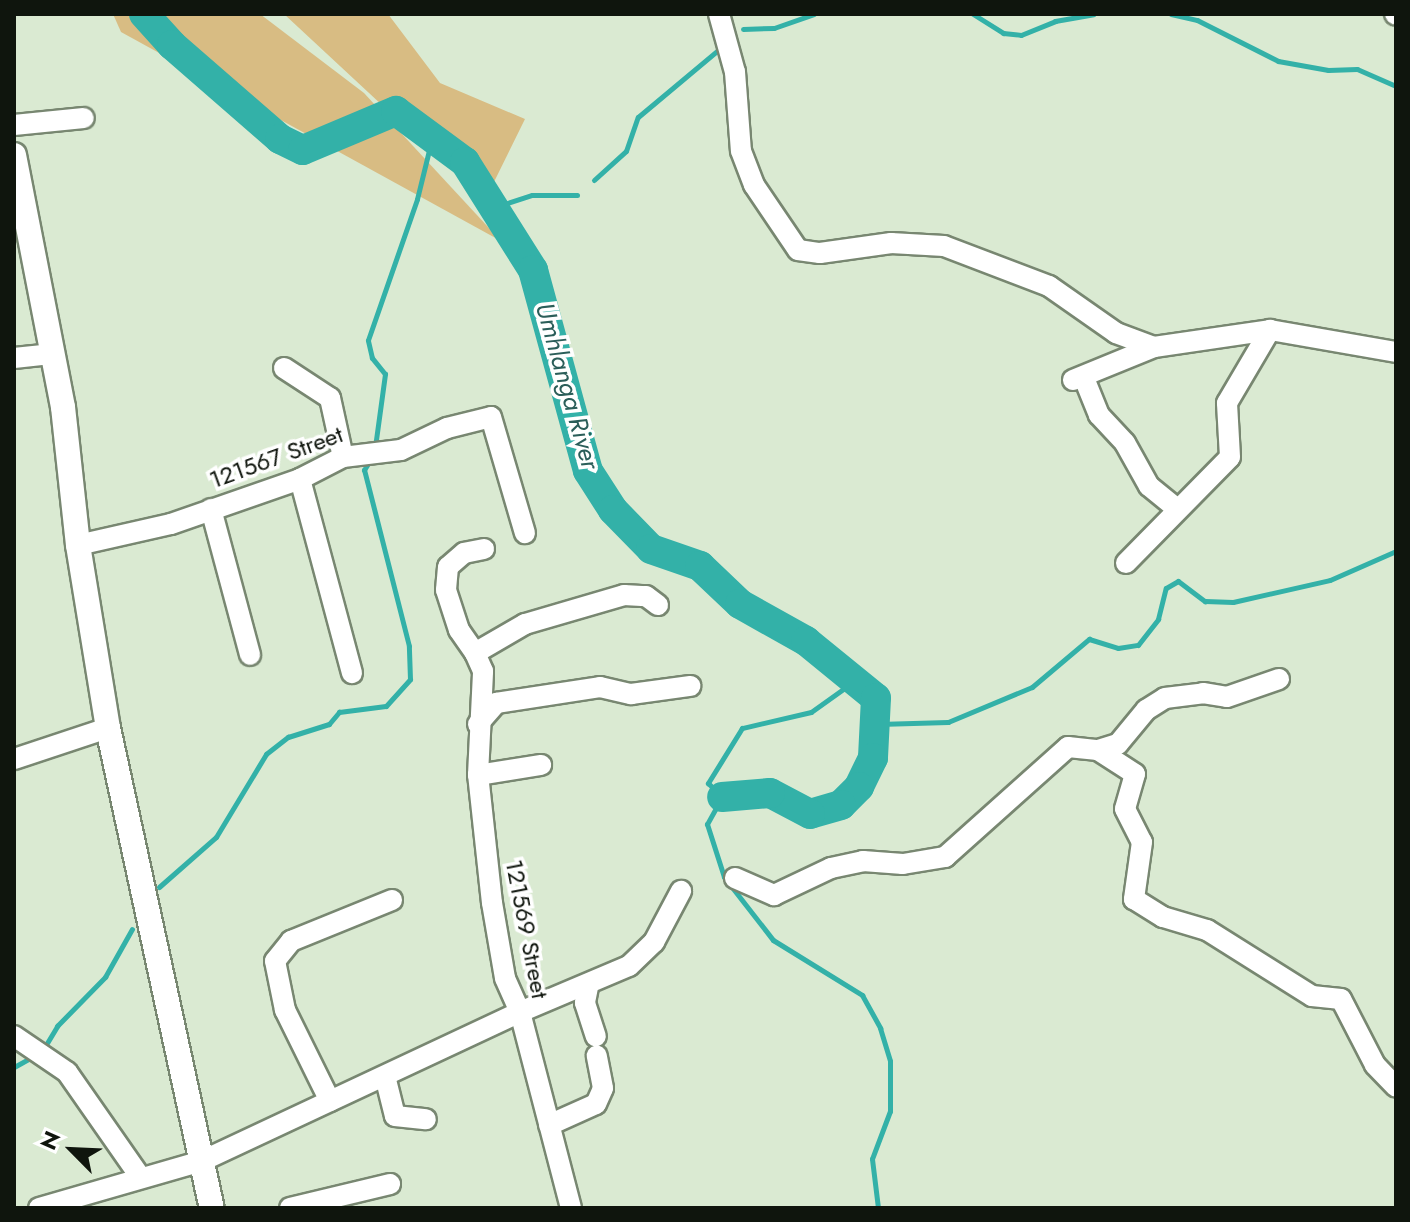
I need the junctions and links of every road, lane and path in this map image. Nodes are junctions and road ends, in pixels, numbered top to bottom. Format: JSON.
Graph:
{"nodes":[{"id":1,"x":719,"y":14,"type":"edge"},
{"id":2,"x":84,"y":118,"type":"dead end"},
{"id":3,"x":14,"y":125,"type":"edge"},
{"id":4,"x":14,"y":155,"type":"edge"},
{"id":5,"x":1270,"y":330,"type":"junction"},
{"id":6,"x":1154,"y":347,"type":"junction"},
{"id":7,"x":1396,"y":352,"type":"edge"},
{"id":8,"x":53,"y":354,"type":"junction"},
{"id":9,"x":14,"y":358,"type":"edge"},
{"id":10,"x":284,"y":368,"type":"dead end"},
{"id":11,"x":343,"y":457,"type":"junction"},
{"id":12,"x":300,"y":479,"type":"junction"},
{"id":13,"x":211,"y":509,"type":"junction"},
{"id":14,"x":1177,"y":509,"type":"junction"},
{"id":15,"x":525,"y":533,"type":"dead end"},
{"id":16,"x":78,"y":545,"type":"junction"},
{"id":17,"x":484,"y":549,"type":"dead end"},
{"id":18,"x":1126,"y":563,"type":"dead end"},
{"id":19,"x":658,"y":605,"type":"dead end"},
{"id":20,"x":475,"y":653,"type":"junction"},
{"id":21,"x":250,"y":655,"type":"dead end"},
{"id":22,"x":352,"y":673,"type":"dead end"},
{"id":23,"x":1279,"y":679,"type":"dead end"},
{"id":24,"x":690,"y":686,"type":"dead end"},
{"id":25,"x":478,"y":724,"type":"junction"},
{"id":26,"x":108,"y":728,"type":"junction"},
{"id":27,"x":1098,"y":750,"type":"junction"},
{"id":28,"x":14,"y":759,"type":"edge"},
{"id":29,"x":541,"y":765,"type":"dead end"},
{"id":30,"x":478,"y":775,"type":"junction"},
{"id":31,"x":735,"y":878,"type":"dead end"},
{"id":32,"x":681,"y":891,"type":"dead end"},
{"id":33,"x":392,"y":900,"type":"dead end"},
{"id":34,"x":588,"y":987,"type":"junction"},
{"id":35,"x":520,"y":1012,"type":"junction"},
{"id":36,"x":14,"y":1036,"type":"edge"},
{"id":37,"x":385,"y":1076,"type":"junction"},
{"id":38,"x":1396,"y":1087,"type":"edge"},
{"id":39,"x":330,"y":1101,"type":"junction"},
{"id":40,"x":426,"y":1119,"type":"dead end"},
{"id":41,"x":549,"y":1125,"type":"junction"},
{"id":42,"x":202,"y":1161,"type":"junction"},
{"id":43,"x":141,"y":1178,"type":"junction"},
{"id":44,"x":390,"y":1184,"type":"dead end"},
{"id":45,"x":39,"y":1208,"type":"edge"},
{"id":46,"x":212,"y":1208,"type":"edge"},
{"id":47,"x":290,"y":1208,"type":"edge"},
{"id":48,"x":571,"y":1208,"type":"edge"}],
"edges":[{"from":1,"to":6,"type":"street"},
{"from":2,"to":3,"type":"street"},
{"from":4,"to":8,"type":"street"},
{"from":5,"to":6,"type":"street"},
{"from":5,"to":7,"type":"street"},
{"from":5,"to":14,"type":"street"},
{"from":6,"to":14,"type":"street"},
{"from":8,"to":9,"type":"street"},
{"from":8,"to":16,"type":"street"},
{"from":10,"to":11,"type":"street"},
{"from":11,"to":12,"type":"street","name":"121567 Street"},
{"from":11,"to":15,"type":"street","name":"121567 Street"},
{"from":12,"to":13,"type":"street","name":"121567 Street"},
{"from":12,"to":22,"type":"street"},
{"from":13,"to":16,"type":"street","name":"121567 Street"},
{"from":13,"to":21,"type":"street"},
{"from":14,"to":18,"type":"street"},
{"from":16,"to":26,"type":"street"},
{"from":17,"to":20,"type":"street"},
{"from":19,"to":20,"type":"street"},
{"from":20,"to":25,"type":"street","name":"121569 Street"},
{"from":23,"to":27,"type":"street"},
{"from":24,"to":25,"type":"street"},
{"from":25,"to":30,"type":"street","name":"121569 Street"},
{"from":26,"to":28,"type":"street"},
{"from":26,"to":42,"type":"street"},
{"from":27,"to":31,"type":"street"},
{"from":27,"to":38,"type":"street"},
{"from":29,"to":30,"type":"street"},
{"from":30,"to":35,"type":"street","name":"121569 Street"},
{"from":32,"to":34,"type":"street"},
{"from":33,"to":39,"type":"street"},
{"from":34,"to":35,"type":"street"},
{"from":34,"to":41,"type":"street"},
{"from":35,"to":37,"type":"street","name":"121569 Street"},
{"from":35,"to":41,"type":"street"},
{"from":36,"to":43,"type":"street"},
{"from":37,"to":39,"type":"street","name":"121569 Street"},
{"from":37,"to":40,"type":"street"},
{"from":39,"to":42,"type":"street","name":"121569 Street"},
{"from":41,"to":48,"type":"street"},
{"from":42,"to":43,"type":"street","name":"121569 Street"},
{"from":42,"to":46,"type":"street"},
{"from":43,"to":45,"type":"street","name":"121569 Street"},
{"from":44,"to":47,"type":"street"}]}
